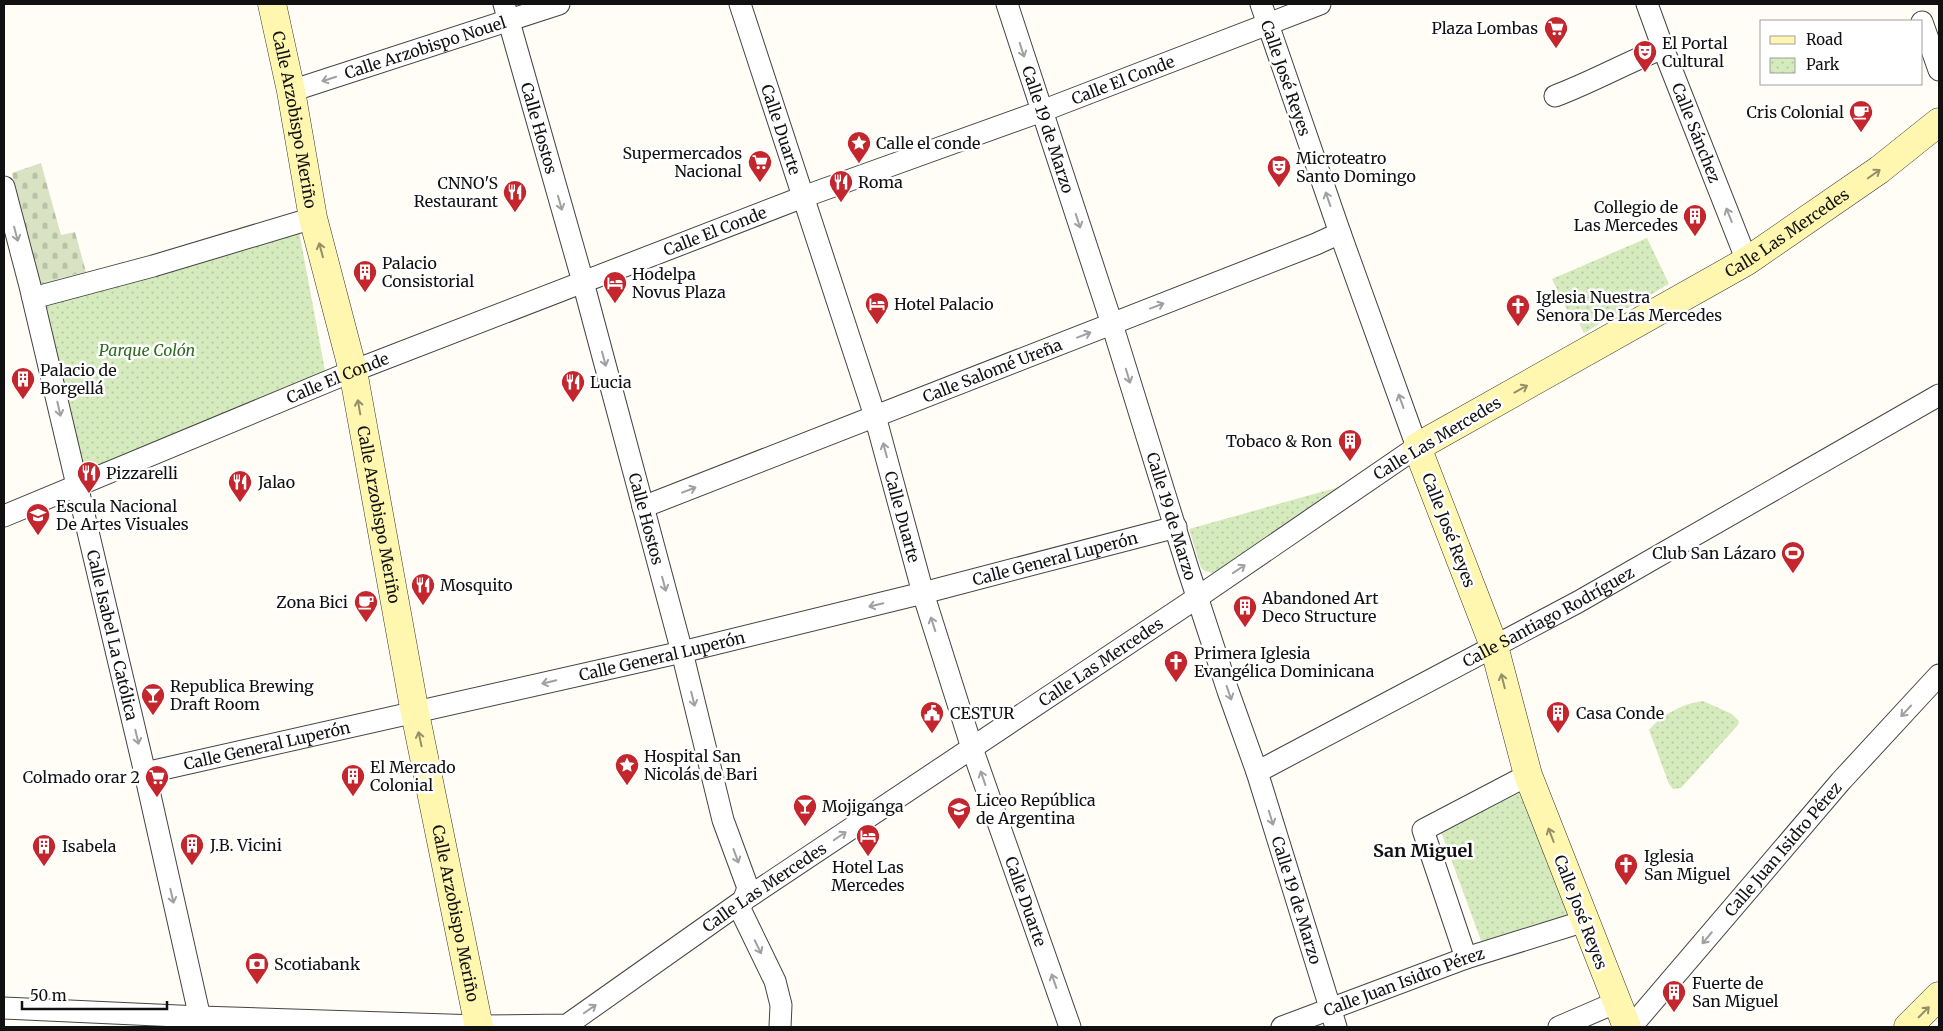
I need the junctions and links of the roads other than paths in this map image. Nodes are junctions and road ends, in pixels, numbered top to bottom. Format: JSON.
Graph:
{"nodes":[{"id":1,"x":272,"y":4,"type":"edge"},
{"id":2,"x":558,"y":4,"type":"edge"},
{"id":3,"x":740,"y":4,"type":"edge"},
{"id":4,"x":1007,"y":4,"type":"edge"},
{"id":5,"x":1261,"y":4,"type":"edge"},
{"id":6,"x":1320,"y":4,"type":"edge"},
{"id":7,"x":1647,"y":4,"type":"edge"},
{"id":8,"x":1915,"y":4,"type":"edge"},
{"id":9,"x":506,"y":13,"type":"edge"},
{"id":10,"x":1921,"y":20,"type":"edge"},
{"id":11,"x":1267,"y":25,"type":"junction"},
{"id":12,"x":1923,"y":25,"type":"edge"},
{"id":13,"x":1663,"y":48,"type":"junction"},
{"id":14,"x":1939,"y":70,"type":"edge"},
{"id":15,"x":291,"y":91,"type":"junction"},
{"id":16,"x":1555,"y":96,"type":"dead end"},
{"id":17,"x":1042,"y":111,"type":"junction"},
{"id":18,"x":1939,"y":122,"type":"edge"},
{"id":19,"x":4,"y":191,"type":"edge"},
{"id":20,"x":803,"y":197,"type":"junction"},
{"id":21,"x":313,"y":218,"type":"junction"},
{"id":22,"x":1340,"y":233,"type":"junction"},
{"id":23,"x":1747,"y":261,"type":"junction"},
{"id":24,"x":583,"y":282,"type":"junction"},
{"id":25,"x":33,"y":298,"type":"junction"},
{"id":26,"x":1112,"y":324,"type":"junction"},
{"id":27,"x":353,"y":371,"type":"junction"},
{"id":28,"x":1939,"y":395,"type":"edge"},
{"id":29,"x":875,"y":416,"type":"junction"},
{"id":30,"x":1417,"y":447,"type":"junction"},
{"id":31,"x":78,"y":486,"type":"junction"},
{"id":32,"x":643,"y":507,"type":"junction"},
{"id":33,"x":4,"y":516,"type":"edge"},
{"id":34,"x":1176,"y":527,"type":"junction"},
{"id":35,"x":923,"y":593,"type":"junction"},
{"id":36,"x":1198,"y":597,"type":"junction"},
{"id":37,"x":1494,"y":646,"type":"junction"},
{"id":38,"x":682,"y":652,"type":"junction"},
{"id":39,"x":1939,"y":675,"type":"edge"},
{"id":40,"x":415,"y":713,"type":"junction"},
{"id":41,"x":972,"y":748,"type":"junction"},
{"id":42,"x":145,"y":772,"type":"junction"},
{"id":43,"x":1257,"y":772,"type":"junction"},
{"id":44,"x":1528,"y":775,"type":"junction"},
{"id":45,"x":741,"y":902,"type":"junction"},
{"id":46,"x":1585,"y":921,"type":"junction"},
{"id":47,"x":1466,"y":958,"type":"junction"},
{"id":48,"x":1939,"y":996,"type":"edge"},
{"id":49,"x":1617,"y":1002,"type":"junction"},
{"id":50,"x":4,"y":1008,"type":"edge"},
{"id":51,"x":1333,"y":1018,"type":"edge"},
{"id":52,"x":201,"y":1022,"type":"edge"},
{"id":53,"x":479,"y":1027,"type":"edge"},
{"id":54,"x":780,"y":1027,"type":"edge"},
{"id":55,"x":1070,"y":1027,"type":"edge"},
{"id":56,"x":1282,"y":1027,"type":"edge"},
{"id":57,"x":1560,"y":1027,"type":"edge"},
{"id":58,"x":1629,"y":1027,"type":"edge"},
{"id":59,"x":1908,"y":1027,"type":"edge"}],
"edges":[{"from":1,"to":15,"type":"main road","name":"Calle Arzobispo Meriño"},
{"from":2,"to":9,"type":"street","name":"Calle Arzobispo Nouel"},
{"from":3,"to":20,"type":"street","name":"Calle Duarte"},
{"from":4,"to":17,"type":"street","name":"Calle 19 de Marzo","one_way":true},
{"from":5,"to":11,"type":"street","name":"Calle José Reyes"},
{"from":6,"to":11,"type":"street","name":"Calle El Conde"},
{"from":7,"to":13,"type":"street","name":"Calle Sánchez"},
{"from":8,"to":10,"type":"street"},
{"from":9,"to":15,"type":"street","name":"Calle Arzobispo Nouel","one_way":true},
{"from":9,"to":24,"type":"street","name":"Calle Hostos","one_way":true},
{"from":11,"to":17,"type":"street","name":"Calle El Conde"},
{"from":22,"to":11,"type":"street","name":"Calle José Reyes","one_way":true},
{"from":12,"to":14,"type":"street"},
{"from":13,"to":16,"type":"street"},
{"from":23,"to":13,"type":"street","name":"Calle Sánchez","one_way":true},
{"from":15,"to":21,"type":"main road","name":"Calle Arzobispo Meriño"},
{"from":17,"to":20,"type":"street","name":"Calle El Conde"},
{"from":17,"to":26,"type":"street","name":"Calle 19 de Marzo","one_way":true},
{"from":23,"to":18,"type":"main road","name":"Calle Las Mercedes","one_way":true},
{"from":19,"to":25,"type":"street","name":"Calle Isabel La Católica","one_way":true},
{"from":20,"to":24,"type":"street","name":"Calle El Conde"},
{"from":20,"to":29,"type":"street","name":"Calle Duarte"},
{"from":21,"to":25,"type":"street"},
{"from":27,"to":21,"type":"main road","name":"Calle Arzobispo Meriño","one_way":true},
{"from":26,"to":22,"type":"street","name":"Calle Salomé Ureña","one_way":true},
{"from":30,"to":22,"type":"street","name":"Calle José Reyes","one_way":true},
{"from":30,"to":23,"type":"main road","name":"Calle Las Mercedes","one_way":true},
{"from":24,"to":27,"type":"street","name":"Calle El Conde"},
{"from":24,"to":32,"type":"street","name":"Calle Hostos","one_way":true},
{"from":25,"to":31,"type":"street","name":"Calle Isabel La Católica","one_way":true},
{"from":29,"to":26,"type":"street","name":"Calle Salomé Ureña","one_way":true},
{"from":26,"to":34,"type":"street","name":"Calle 19 de Marzo","one_way":true},
{"from":27,"to":31,"type":"street","name":"Calle El Conde"},
{"from":40,"to":27,"type":"main road","name":"Calle Arzobispo Meriño","one_way":true},
{"from":28,"to":37,"type":"street","name":"Calle Santiago Rodríguez"},
{"from":32,"to":29,"type":"street","name":"Calle Salomé Ureña","one_way":true},
{"from":35,"to":29,"type":"street","name":"Calle Duarte","one_way":true},
{"from":36,"to":30,"type":"street","name":"Calle Las Mercedes","one_way":true},
{"from":30,"to":37,"type":"main road","name":"Calle José Reyes"},
{"from":31,"to":33,"type":"street","name":"Calle El Conde"},
{"from":31,"to":42,"type":"street","name":"Calle Isabel La Católica","one_way":true},
{"from":32,"to":38,"type":"street","name":"Calle Hostos","one_way":true},
{"from":34,"to":35,"type":"street","name":"Calle General Luperón"},
{"from":34,"to":36,"type":"street","name":"Calle 19 de Marzo"},
{"from":35,"to":38,"type":"street","name":"Calle General Luperón","one_way":true},
{"from":41,"to":35,"type":"street","name":"Calle Duarte","one_way":true},
{"from":36,"to":41,"type":"street","name":"Calle Las Mercedes"},
{"from":36,"to":43,"type":"street","name":"Calle 19 de Marzo","one_way":true},
{"from":37,"to":43,"type":"street","name":"Calle Santiago Rodríguez"},
{"from":44,"to":37,"type":"main road","name":"Calle José Reyes","one_way":true},
{"from":38,"to":40,"type":"street","name":"Calle General Luperón","one_way":true},
{"from":38,"to":45,"type":"street","name":"Calle Hostos","one_way":true},
{"from":39,"to":58,"type":"street","name":"Calle Juan Isidro Pérez","one_way":true},
{"from":40,"to":42,"type":"street","name":"Calle General Luperón"},
{"from":53,"to":40,"type":"main road","name":"Calle Arzobispo Meriño","one_way":true},
{"from":45,"to":41,"type":"street","name":"Calle Las Mercedes","one_way":true},
{"from":55,"to":41,"type":"street","name":"Calle Duarte","one_way":true},
{"from":42,"to":52,"type":"street","name":"Calle Isabel La Católica","one_way":true},
{"from":43,"to":51,"type":"street","name":"Calle 19 de Marzo","one_way":true},
{"from":46,"to":44,"type":"main road","name":"Calle José Reyes","one_way":true},
{"from":44,"to":47,"type":"street"},
{"from":53,"to":45,"type":"street","name":"Calle Las Mercedes","one_way":true},
{"from":45,"to":54,"type":"street","name":"Calle Hostos","one_way":true},
{"from":46,"to":47,"type":"street","name":"Calle Juan Isidro Pérez"},
{"from":46,"to":49,"type":"main road","name":"Calle José Reyes"},
{"from":47,"to":51,"type":"street","name":"Calle Juan Isidro Pérez"},
{"from":59,"to":48,"type":"main road","one_way":true},
{"from":49,"to":57,"type":"street"},
{"from":49,"to":58,"type":"main road","name":"Calle José Reyes"},
{"from":50,"to":52,"type":"street","name":"Calle Las Mercedes"},
{"from":51,"to":56,"type":"street","name":"Calle Juan Isidro Pérez"},
{"from":52,"to":53,"type":"street","name":"Calle Las Mercedes"}]}
